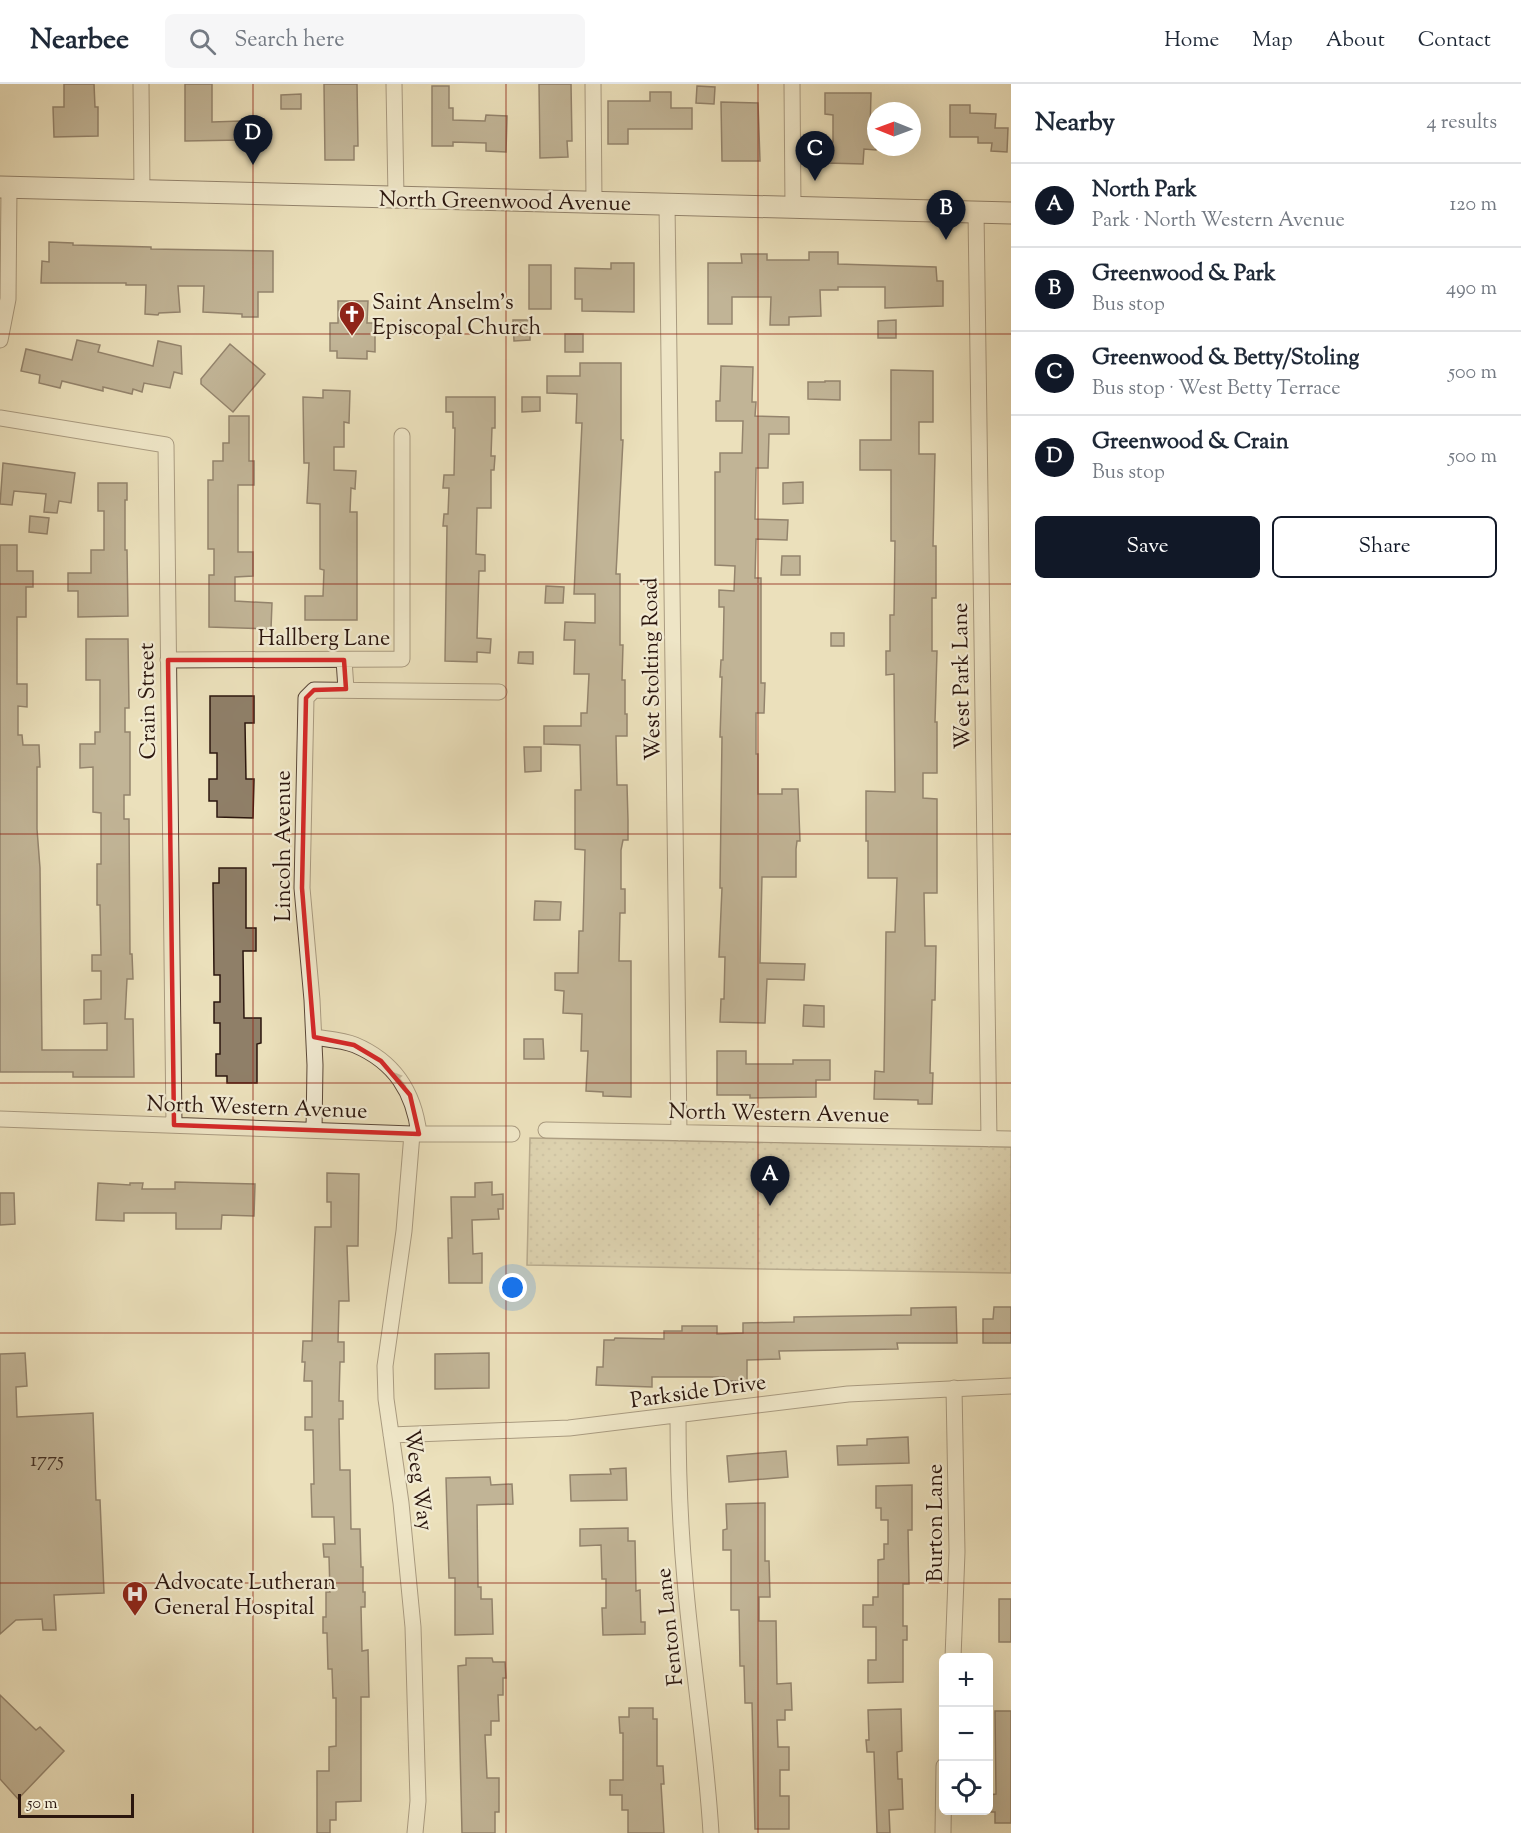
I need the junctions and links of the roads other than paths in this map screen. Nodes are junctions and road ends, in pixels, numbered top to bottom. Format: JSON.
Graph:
{"nodes":[{"id":1,"x":141,"y":84,"type":"edge"},
{"id":2,"x":394,"y":84,"type":"edge"},
{"id":3,"x":593,"y":84,"type":"edge"},
{"id":4,"x":792,"y":84,"type":"edge"},
{"id":5,"x":4,"y":188,"type":"edge"},
{"id":6,"x":142,"y":191,"type":"junction"},
{"id":7,"x":396,"y":197,"type":"junction"},
{"id":8,"x":594,"y":202,"type":"junction"},
{"id":9,"x":667,"y":204,"type":"junction"},
{"id":10,"x":793,"y":207,"type":"junction"},
{"id":11,"x":976,"y":212,"type":"junction"},
{"id":12,"x":1011,"y":213,"type":"edge"},
{"id":13,"x":0,"y":340,"type":"edge"},
{"id":14,"x":0,"y":418,"type":"edge"},
{"id":15,"x":402,"y":436,"type":"dead end"},
{"id":16,"x":168,"y":660,"type":"junction"},
{"id":17,"x":344,"y":660,"type":"junction"},
{"id":18,"x":346,"y":689,"type":"junction"},
{"id":19,"x":499,"y":692,"type":"dead end"},
{"id":20,"x":314,"y":1037,"type":"junction"},
{"id":21,"x":0,"y":1119,"type":"edge"},
{"id":22,"x":174,"y":1125,"type":"junction"},
{"id":23,"x":314,"y":1130,"type":"junction"},
{"id":24,"x":546,"y":1130,"type":"dead end"},
{"id":25,"x":679,"y":1133,"type":"junction"},
{"id":26,"x":415,"y":1134,"type":"junction"},
{"id":27,"x":512,"y":1134,"type":"dead end"},
{"id":28,"x":989,"y":1139,"type":"junction"},
{"id":29,"x":1011,"y":1139,"type":"edge"},
{"id":30,"x":1011,"y":1386,"type":"edge"},
{"id":31,"x":954,"y":1389,"type":"junction"},
{"id":32,"x":678,"y":1416,"type":"junction"},
{"id":33,"x":391,"y":1435,"type":"junction"},
{"id":34,"x":953,"y":1653,"type":"edge"},
{"id":35,"x":943,"y":1815,"type":"edge"},
{"id":36,"x":415,"y":1833,"type":"edge"},
{"id":37,"x":711,"y":1833,"type":"edge"},
{"id":38,"x":943,"y":1833,"type":"edge"}],
"edges":[{"from":1,"to":6,"type":"street"},
{"from":2,"to":7,"type":"street"},
{"from":3,"to":8,"type":"street"},
{"from":4,"to":10,"type":"street"},
{"from":5,"to":6,"type":"main road","name":"North Greenwood Avenue"},
{"from":5,"to":13,"type":"street"},
{"from":6,"to":7,"type":"main road","name":"North Greenwood Avenue"},
{"from":7,"to":8,"type":"main road","name":"North Greenwood Avenue"},
{"from":8,"to":9,"type":"main road","name":"North Greenwood Avenue"},
{"from":9,"to":10,"type":"main road","name":"North Greenwood Avenue"},
{"from":9,"to":25,"type":"street","name":"West Stolting Road"},
{"from":10,"to":11,"type":"main road","name":"North Greenwood Avenue"},
{"from":11,"to":12,"type":"main road","name":"North Greenwood Avenue"},
{"from":11,"to":28,"type":"street","name":"West Park Lane"},
{"from":14,"to":16,"type":"street","name":"Crain Street"},
{"from":15,"to":17,"type":"street","name":"Hallberg Lane"},
{"from":16,"to":17,"type":"street","name":"Hallberg Lane"},
{"from":16,"to":22,"type":"street","name":"Crain Street"},
{"from":17,"to":18,"type":"street"},
{"from":18,"to":19,"type":"street","name":"Lincoln Avenue"},
{"from":18,"to":20,"type":"street","name":"Lincoln Avenue"},
{"from":20,"to":23,"type":"street","name":"Lincoln Avenue"},
{"from":26,"to":20,"type":"street","one_way":true},
{"from":21,"to":22,"type":"street","name":"North Western Avenue"},
{"from":22,"to":23,"type":"street","name":"North Western Avenue"},
{"from":23,"to":26,"type":"street","name":"North Western Avenue"},
{"from":24,"to":25,"type":"street","name":"North Western Avenue"},
{"from":25,"to":28,"type":"street","name":"North Western Avenue"},
{"from":26,"to":27,"type":"street","name":"North Western Avenue"},
{"from":26,"to":33,"type":"street","name":"Weeg Way"},
{"from":28,"to":29,"type":"street","name":"North Western Avenue"},
{"from":30,"to":31,"type":"street","name":"Parkside Drive"},
{"from":31,"to":32,"type":"street","name":"Parkside Drive"},
{"from":31,"to":34,"type":"street","name":"Burton Lane"},
{"from":32,"to":33,"type":"street","name":"Parkside Drive"},
{"from":32,"to":37,"type":"street","name":"Fenton Lane"},
{"from":33,"to":36,"type":"street","name":"Weeg Way"},
{"from":35,"to":38,"type":"street"}]}
